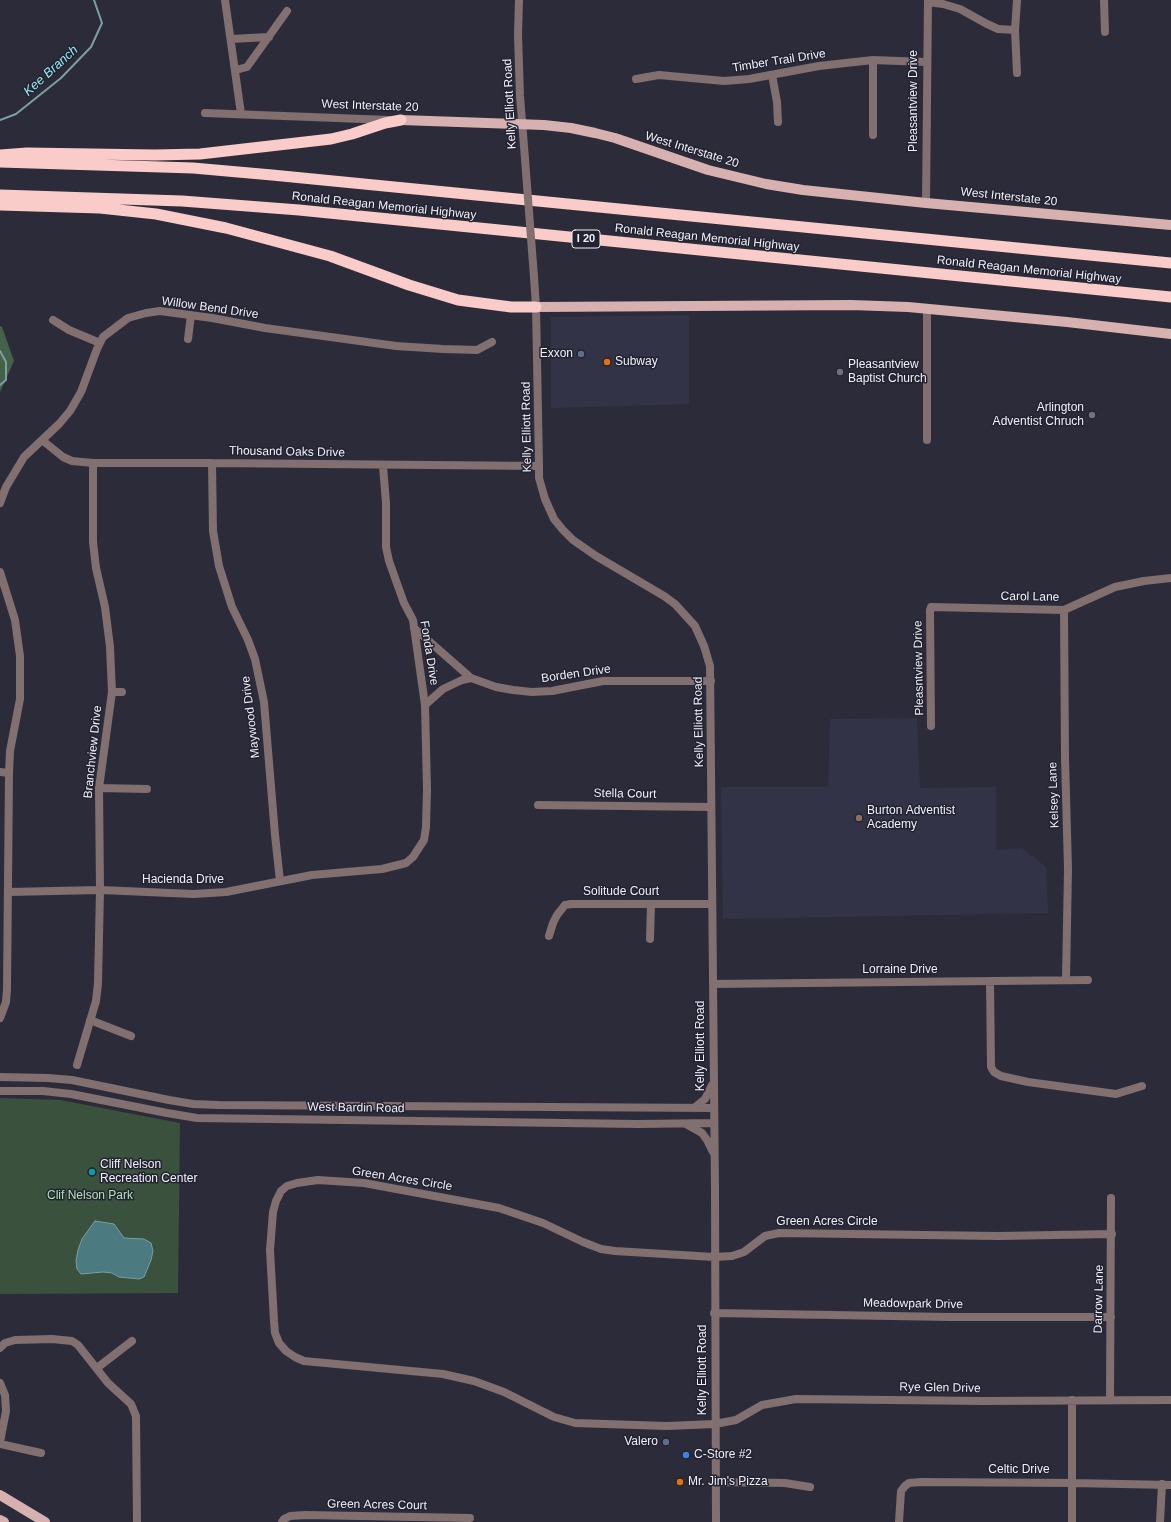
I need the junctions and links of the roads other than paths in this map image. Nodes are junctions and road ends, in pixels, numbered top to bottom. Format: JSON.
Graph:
{"nodes":[{"id":1,"x":225,"y":0,"type":"edge"},
{"id":2,"x":519,"y":0,"type":"edge"},
{"id":3,"x":1017,"y":0,"type":"edge"},
{"id":4,"x":1104,"y":0,"type":"edge"},
{"id":5,"x":928,"y":1,"type":"edge"},
{"id":6,"x":287,"y":11,"type":"dead end"},
{"id":7,"x":1015,"y":30,"type":"junction"},
{"id":8,"x":1105,"y":32,"type":"dead end"},
{"id":9,"x":269,"y":37,"type":"junction"},
{"id":10,"x":232,"y":39,"type":"junction"},
{"id":11,"x":873,"y":60,"type":"junction"},
{"id":12,"x":926,"y":62,"type":"junction"},
{"id":13,"x":236,"y":70,"type":"junction"},
{"id":14,"x":1017,"y":73,"type":"dead end"},
{"id":15,"x":772,"y":75,"type":"junction"},
{"id":16,"x":636,"y":79,"type":"dead end"},
{"id":17,"x":205,"y":113,"type":"dead end"},
{"id":18,"x":241,"y":114,"type":"junction"},
{"id":19,"x":401,"y":120,"type":"junction"},
{"id":20,"x":778,"y":122,"type":"dead end"},
{"id":21,"x":523,"y":125,"type":"junction"},
{"id":22,"x":873,"y":135,"type":"dead end"},
{"id":23,"x":0,"y":155,"type":"edge"},
{"id":24,"x":0,"y":162,"type":"edge"},
{"id":25,"x":0,"y":195,"type":"edge"},
{"id":26,"x":926,"y":202,"type":"junction"},
{"id":27,"x":0,"y":205,"type":"edge"},
{"id":28,"x":1171,"y":225,"type":"edge"},
{"id":29,"x":1171,"y":263,"type":"edge"},
{"id":30,"x":1171,"y":297,"type":"edge"},
{"id":31,"x":536,"y":307,"type":"junction"},
{"id":32,"x":927,"y":308,"type":"junction"},
{"id":33,"x":191,"y":315,"type":"junction"},
{"id":34,"x":53,"y":320,"type":"dead end"},
{"id":35,"x":1171,"y":334,"type":"edge"},
{"id":36,"x":188,"y":339,"type":"dead end"},
{"id":37,"x":492,"y":342,"type":"dead end"},
{"id":38,"x":100,"y":343,"type":"junction"},
{"id":39,"x":42,"y":440,"type":"junction"},
{"id":40,"x":927,"y":440,"type":"dead end"},
{"id":41,"x":93,"y":463,"type":"junction"},
{"id":42,"x":212,"y":463,"type":"junction"},
{"id":43,"x":384,"y":466,"type":"junction"},
{"id":44,"x":539,"y":466,"type":"junction"},
{"id":45,"x":0,"y":503,"type":"edge"},
{"id":46,"x":0,"y":572,"type":"edge"},
{"id":47,"x":1171,"y":578,"type":"edge"},
{"id":48,"x":930,"y":608,"type":"joint"},
{"id":49,"x":1064,"y":610,"type":"junction"},
{"id":50,"x":414,"y":628,"type":"junction"},
{"id":51,"x":471,"y":678,"type":"junction"},
{"id":52,"x":711,"y":681,"type":"junction"},
{"id":53,"x":112,"y":692,"type":"junction"},
{"id":54,"x":122,"y":692,"type":"dead end"},
{"id":55,"x":425,"y":704,"type":"junction"},
{"id":56,"x":931,"y":726,"type":"dead end"},
{"id":57,"x":4,"y":772,"type":"edge"},
{"id":58,"x":99,"y":788,"type":"junction"},
{"id":59,"x":147,"y":789,"type":"dead end"},
{"id":60,"x":538,"y":805,"type":"dead end"},
{"id":61,"x":711,"y":807,"type":"junction"},
{"id":62,"x":420,"y":847,"type":"joint"},
{"id":63,"x":280,"y":880,"type":"junction"},
{"id":64,"x":100,"y":890,"type":"junction"},
{"id":65,"x":8,"y":892,"type":"junction"},
{"id":66,"x":712,"y":904,"type":"junction"},
{"id":67,"x":651,"y":905,"type":"junction"},
{"id":68,"x":549,"y":936,"type":"dead end"},
{"id":69,"x":650,"y":939,"type":"dead end"},
{"id":70,"x":1066,"y":980,"type":"junction"},
{"id":71,"x":1088,"y":980,"type":"dead end"},
{"id":72,"x":990,"y":981,"type":"junction"},
{"id":73,"x":713,"y":984,"type":"junction"},
{"id":74,"x":0,"y":1018,"type":"edge"},
{"id":75,"x":90,"y":1020,"type":"junction"},
{"id":76,"x":131,"y":1036,"type":"dead end"},
{"id":77,"x":77,"y":1065,"type":"dead end"},
{"id":78,"x":2,"y":1078,"type":"edge"},
{"id":79,"x":713,"y":1082,"type":"junction"},
{"id":80,"x":1142,"y":1086,"type":"dead end"},
{"id":81,"x":0,"y":1091,"type":"edge"},
{"id":82,"x":169,"y":1100,"type":"junction"},
{"id":83,"x":694,"y":1108,"type":"junction"},
{"id":84,"x":714,"y":1108,"type":"junction"},
{"id":85,"x":167,"y":1113,"type":"junction"},
{"id":86,"x":685,"y":1123,"type":"junction"},
{"id":87,"x":714,"y":1123,"type":"junction"},
{"id":88,"x":714,"y":1154,"type":"junction"},
{"id":89,"x":1111,"y":1198,"type":"dead end"},
{"id":90,"x":1112,"y":1234,"type":"junction"},
{"id":91,"x":714,"y":1257,"type":"junction"},
{"id":92,"x":714,"y":1312,"type":"junction"},
{"id":93,"x":1111,"y":1316,"type":"junction"},
{"id":94,"x":132,"y":1341,"type":"dead end"},
{"id":95,"x":0,"y":1348,"type":"edge"},
{"id":96,"x":97,"y":1368,"type":"junction"},
{"id":97,"x":0,"y":1383,"type":"edge"},
{"id":98,"x":1072,"y":1400,"type":"junction"},
{"id":99,"x":1110,"y":1400,"type":"junction"},
{"id":100,"x":1171,"y":1400,"type":"edge"},
{"id":101,"x":715,"y":1424,"type":"junction"},
{"id":102,"x":0,"y":1443,"type":"edge"},
{"id":103,"x":41,"y":1453,"type":"dead end"},
{"id":104,"x":715,"y":1482,"type":"junction"},
{"id":105,"x":1072,"y":1483,"type":"junction"},
{"id":106,"x":1162,"y":1484,"type":"junction"},
{"id":107,"x":1171,"y":1485,"type":"edge"},
{"id":108,"x":810,"y":1487,"type":"dead end"},
{"id":109,"x":0,"y":1495,"type":"edge"},
{"id":110,"x":470,"y":1518,"type":"dead end"},
{"id":111,"x":0,"y":1520,"type":"edge"},
{"id":112,"x":283,"y":1520,"type":"edge"},
{"id":113,"x":4,"y":1522,"type":"edge"},
{"id":114,"x":45,"y":1522,"type":"edge"},
{"id":115,"x":137,"y":1522,"type":"edge"},
{"id":116,"x":716,"y":1522,"type":"edge"},
{"id":117,"x":898,"y":1522,"type":"edge"},
{"id":118,"x":1072,"y":1522,"type":"edge"},
{"id":119,"x":1160,"y":1522,"type":"edge"}],
"edges":[{"from":1,"to":10,"type":"street"},
{"from":2,"to":21,"type":"street","name":"Kelly Elliott Road"},
{"from":3,"to":7,"type":"street"},
{"from":4,"to":8,"type":"street"},
{"from":5,"to":7,"type":"street"},
{"from":5,"to":12,"type":"street","name":"Pleasantview Drive"},
{"from":6,"to":9,"type":"street"},
{"from":7,"to":14,"type":"street"},
{"from":9,"to":10,"type":"street"},
{"from":9,"to":13,"type":"street"},
{"from":10,"to":13,"type":"street"},
{"from":11,"to":12,"type":"street","name":"Timber Trail Drive"},
{"from":11,"to":15,"type":"street","name":"Timber Trail Drive"},
{"from":11,"to":22,"type":"street"},
{"from":12,"to":26,"type":"street","name":"Pleasantview Drive"},
{"from":13,"to":18,"type":"street"},
{"from":15,"to":16,"type":"street","name":"Timber Trail Drive"},
{"from":15,"to":20,"type":"street"},
{"from":17,"to":18,"type":"street","name":"West Interstate 20"},
{"from":18,"to":19,"type":"street","name":"West Interstate 20"},
{"from":19,"to":21,"type":"main road","name":"West Interstate 20"},
{"from":19,"to":23,"type":"highway"},
{"from":21,"to":26,"type":"main road","name":"West Interstate 20"},
{"from":21,"to":31,"type":"street","name":"Kelly Elliott Road","bridge":true},
{"from":24,"to":29,"type":"highway","name":"Ronald Reagan Memorial Highway"},
{"from":25,"to":30,"type":"highway","name":"Ronald Reagan Memorial Highway","number":"I 20"},
{"from":26,"to":28,"type":"main road","name":"West Interstate 20"},
{"from":27,"to":31,"type":"highway"},
{"from":31,"to":32,"type":"main road"},
{"from":31,"to":44,"type":"street","name":"Kelly Elliott Road"},
{"from":32,"to":35,"type":"main road"},
{"from":32,"to":40,"type":"street"},
{"from":33,"to":36,"type":"street"},
{"from":33,"to":37,"type":"street","name":"Willow Bend Drive"},
{"from":33,"to":38,"type":"street","name":"Willow Bend Drive"},
{"from":34,"to":38,"type":"street"},
{"from":38,"to":39,"type":"street","name":"Willow Bend Drive"},
{"from":39,"to":41,"type":"street","name":"Thousand Oaks Drive"},
{"from":39,"to":45,"type":"street","name":"Willow Bend Drive"},
{"from":41,"to":42,"type":"street","name":"Thousand Oaks Drive"},
{"from":41,"to":53,"type":"street","name":"Branchview Drive"},
{"from":42,"to":43,"type":"street","name":"Thousand Oaks Drive"},
{"from":42,"to":63,"type":"street","name":"Maywood Drive"},
{"from":43,"to":44,"type":"street","name":"Thousand Oaks Drive"},
{"from":43,"to":50,"type":"street","name":"Fonda Drive"},
{"from":44,"to":52,"type":"street","name":"Kelly Elliott Road"},
{"from":46,"to":57,"type":"street"},
{"from":47,"to":49,"type":"street","name":"Carol Lane"},
{"from":48,"to":49,"type":"street","name":"Carol Lane"},
{"from":48,"to":56,"type":"street","name":"Pleasntview Drive"},
{"from":49,"to":70,"type":"street","name":"Kelsey Lane"},
{"from":50,"to":51,"type":"street","name":"Borden Drive"},
{"from":50,"to":55,"type":"street","name":"Fonda Drive"},
{"from":51,"to":52,"type":"street","name":"Borden Drive"},
{"from":51,"to":55,"type":"street"},
{"from":52,"to":61,"type":"street","name":"Kelly Elliott Road"},
{"from":53,"to":54,"type":"street"},
{"from":53,"to":58,"type":"street","name":"Branchview Drive"},
{"from":55,"to":62,"type":"street","name":"Fonda Drive"},
{"from":57,"to":65,"type":"street"},
{"from":58,"to":59,"type":"street"},
{"from":58,"to":64,"type":"street","name":"Branchview Drive"},
{"from":60,"to":61,"type":"street","name":"Stella Court"},
{"from":61,"to":66,"type":"street","name":"Kelly Elliott Road"},
{"from":62,"to":63,"type":"street","name":"Hacienda Drive"},
{"from":63,"to":64,"type":"street","name":"Hacienda Drive"},
{"from":64,"to":65,"type":"street","name":"Hacienda Drive"},
{"from":64,"to":75,"type":"street","name":"Branchview Drive"},
{"from":65,"to":74,"type":"street"},
{"from":66,"to":67,"type":"street","name":"Solitude Court"},
{"from":66,"to":73,"type":"street","name":"Kelly Elliott Road"},
{"from":67,"to":68,"type":"street","name":"Solitude Court"},
{"from":67,"to":69,"type":"street"},
{"from":70,"to":71,"type":"street","name":"Lorraine Drive"},
{"from":70,"to":72,"type":"street","name":"Lorraine Drive"},
{"from":72,"to":73,"type":"street","name":"Lorraine Drive"},
{"from":72,"to":80,"type":"street"},
{"from":73,"to":79,"type":"street","name":"Kelly Elliott Road"},
{"from":75,"to":76,"type":"street"},
{"from":75,"to":77,"type":"street","name":"Branchview Drive"},
{"from":78,"to":82,"type":"street","name":"West Bardin Road"},
{"from":79,"to":83,"type":"street"},
{"from":79,"to":84,"type":"street","name":"Kelly Elliott Road"},
{"from":81,"to":85,"type":"street","name":"West Bardin Road"},
{"from":82,"to":83,"type":"street","name":"West Bardin Road"},
{"from":82,"to":85,"type":"street"},
{"from":83,"to":84,"type":"street","name":"West Bardin Road"},
{"from":84,"to":87,"type":"street","name":"Kelly Elliott Road"},
{"from":85,"to":86,"type":"street","name":"West Bardin Road"},
{"from":86,"to":87,"type":"street","name":"West Bardin Road"},
{"from":86,"to":88,"type":"street"},
{"from":87,"to":88,"type":"street","name":"Kelly Elliott Road"},
{"from":88,"to":91,"type":"street","name":"Kelly Elliott Road"},
{"from":89,"to":90,"type":"street","name":"Darrow Lane"},
{"from":90,"to":91,"type":"street","name":"Green Acres Circle"},
{"from":90,"to":93,"type":"street","name":"Darrow Lane"},
{"from":91,"to":92,"type":"street","name":"Kelly Elliott Road"},
{"from":91,"to":101,"type":"street","name":"Green Acres Circle"},
{"from":92,"to":93,"type":"street","name":"Meadowpark Drive"},
{"from":92,"to":101,"type":"street","name":"Kelly Elliott Road"},
{"from":93,"to":99,"type":"street","name":"Darrow Lane"},
{"from":94,"to":96,"type":"street"},
{"from":95,"to":96,"type":"street"},
{"from":96,"to":115,"type":"street"},
{"from":97,"to":102,"type":"street"},
{"from":98,"to":99,"type":"street","name":"Rye Glen Drive"},
{"from":98,"to":101,"type":"street","name":"Rye Glen Drive"},
{"from":98,"to":105,"type":"street"},
{"from":99,"to":100,"type":"street","name":"Rye Glen Drive"},
{"from":101,"to":104,"type":"street","name":"Kelly Elliott Road"},
{"from":102,"to":103,"type":"street"},
{"from":104,"to":108,"type":"street"},
{"from":104,"to":116,"type":"street","name":"Kelly Elliott Road"},
{"from":105,"to":106,"type":"street","name":"Celtic Drive"},
{"from":105,"to":117,"type":"street","name":"Celtic Drive"},
{"from":105,"to":118,"type":"street"},
{"from":106,"to":107,"type":"street","name":"Celtic Drive"},
{"from":106,"to":119,"type":"street"},
{"from":109,"to":114,"type":"main road"},
{"from":110,"to":112,"type":"street","name":"Green Acres Court"},
{"from":111,"to":113,"type":"main road"}]}
